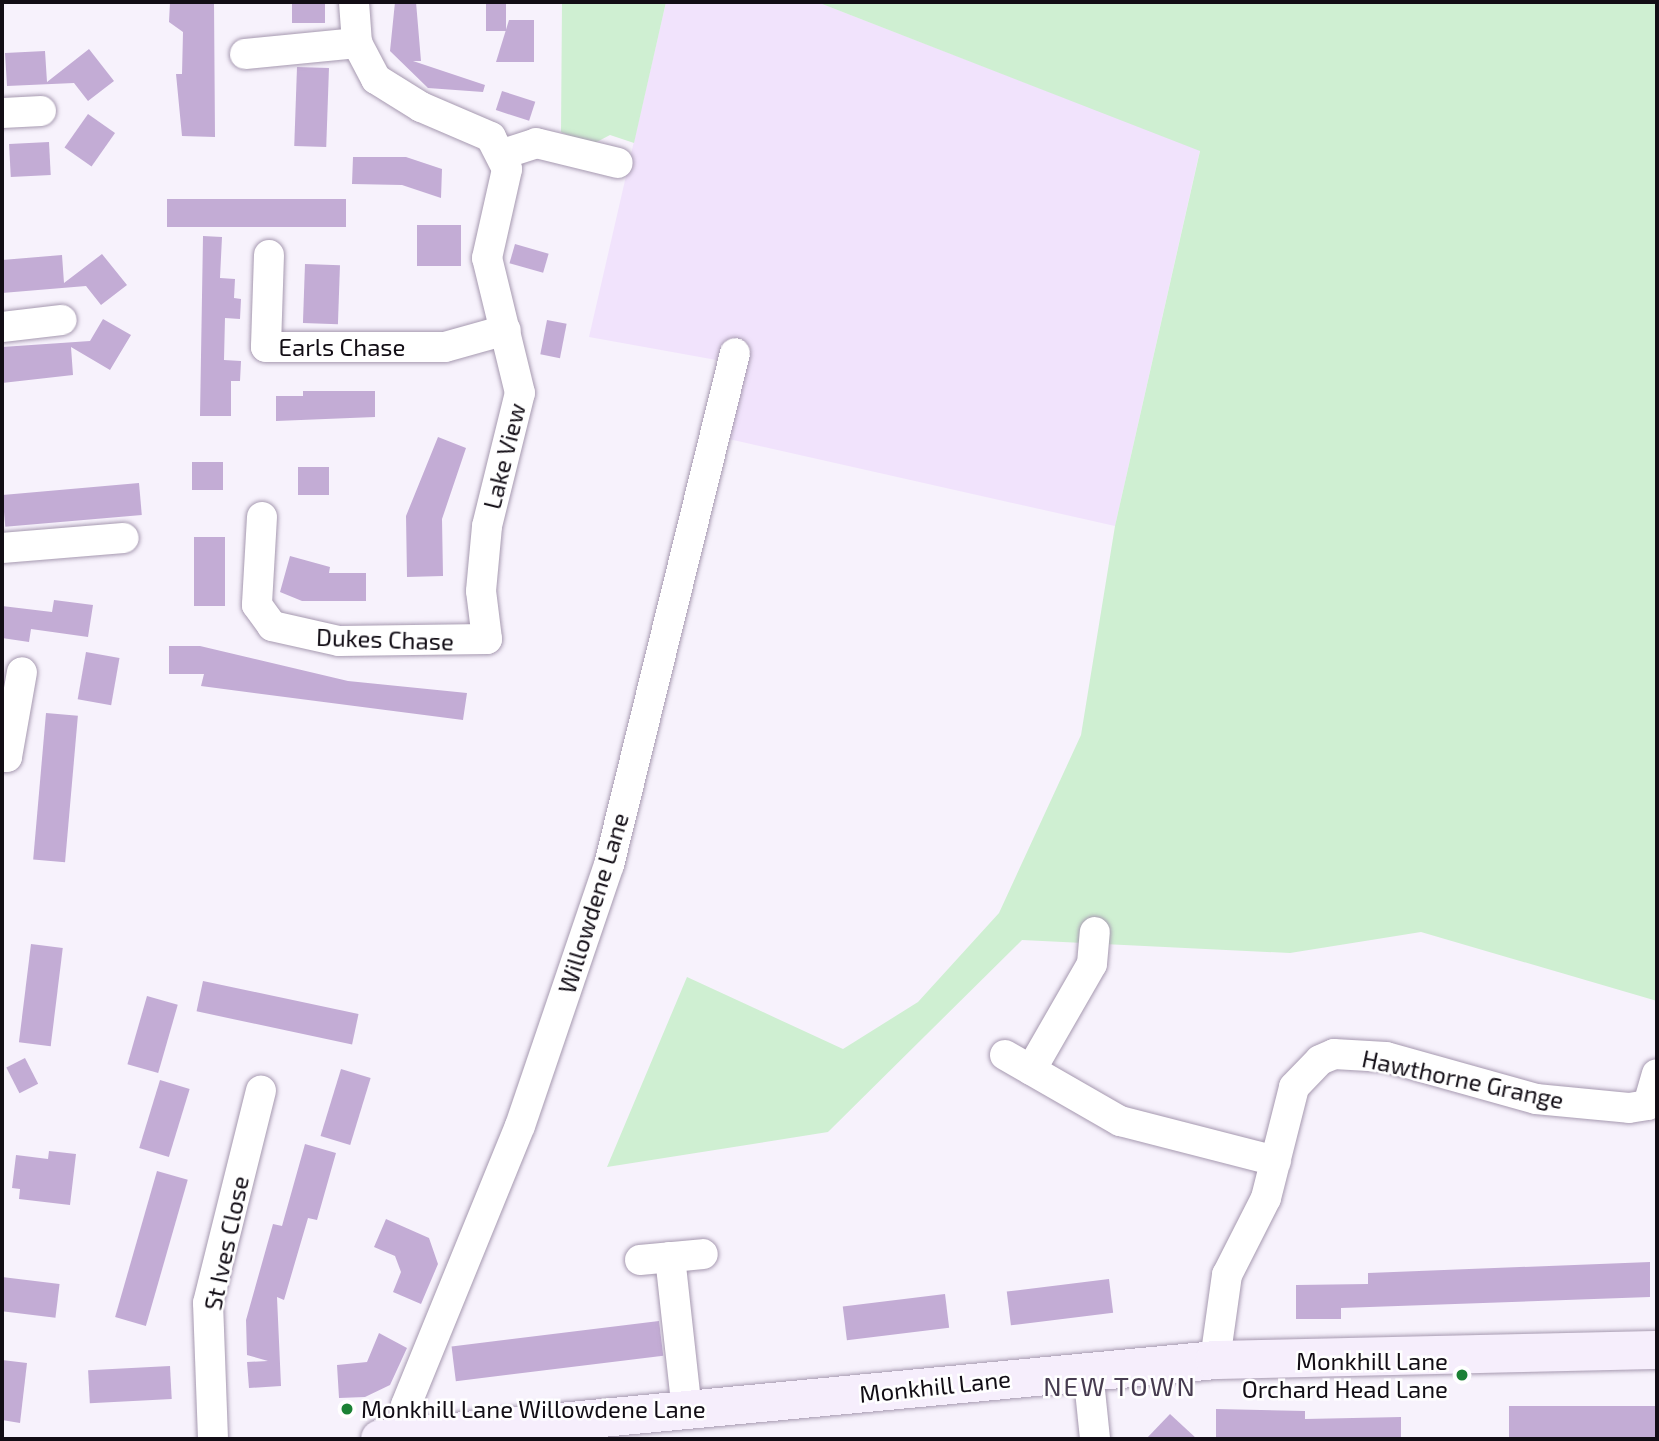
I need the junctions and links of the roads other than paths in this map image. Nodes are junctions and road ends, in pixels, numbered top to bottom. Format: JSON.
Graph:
{"nodes":[{"id":1,"x":354,"y":2,"type":"edge"},
{"id":2,"x":357,"y":43,"type":"junction"},
{"id":3,"x":245,"y":54,"type":"dead end"},
{"id":4,"x":41,"y":111,"type":"dead end"},
{"id":5,"x":2,"y":113,"type":"edge"},
{"id":6,"x":503,"y":154,"type":"junction"},
{"id":7,"x":618,"y":163,"type":"dead end"},
{"id":8,"x":269,"y":255,"type":"dead end"},
{"id":9,"x":62,"y":320,"type":"dead end"},
{"id":10,"x":2,"y":327,"type":"edge"},
{"id":11,"x":506,"y":330,"type":"junction"},
{"id":12,"x":735,"y":353,"type":"dead end"},
{"id":13,"x":262,"y":517,"type":"dead end"},
{"id":14,"x":124,"y":538,"type":"dead end"},
{"id":15,"x":2,"y":548,"type":"edge"},
{"id":16,"x":487,"y":639,"type":"joint"},
{"id":17,"x":22,"y":672,"type":"dead end"},
{"id":18,"x":2,"y":757,"type":"edge"},
{"id":19,"x":1095,"y":932,"type":"dead end"},
{"id":20,"x":1005,"y":1055,"type":"dead end"},
{"id":21,"x":1031,"y":1070,"type":"junction"},
{"id":22,"x":1657,"y":1074,"type":"edge"},
{"id":23,"x":261,"y":1091,"type":"dead end"},
{"id":24,"x":1653,"y":1108,"type":"edge"},
{"id":25,"x":1276,"y":1161,"type":"junction"},
{"id":26,"x":703,"y":1254,"type":"dead end"},
{"id":27,"x":670,"y":1257,"type":"junction"},
{"id":28,"x":640,"y":1261,"type":"dead end"},
{"id":29,"x":1657,"y":1350,"type":"edge"},
{"id":30,"x":1215,"y":1360,"type":"junction"},
{"id":31,"x":1088,"y":1371,"type":"junction"},
{"id":32,"x":687,"y":1411,"type":"junction"},
{"id":33,"x":537,"y":1434,"type":"edge"},
{"id":34,"x":394,"y":1438,"type":"edge"},
{"id":35,"x":213,"y":1439,"type":"edge"},
{"id":36,"x":1095,"y":1439,"type":"edge"}],
"edges":[{"from":1,"to":2,"type":"street"},
{"from":2,"to":3,"type":"street"},
{"from":2,"to":6,"type":"street"},
{"from":4,"to":5,"type":"street"},
{"from":6,"to":7,"type":"street"},
{"from":6,"to":11,"type":"street","name":"Lake View"},
{"from":8,"to":11,"type":"street","name":"Earls Chase"},
{"from":9,"to":10,"type":"street"},
{"from":11,"to":16,"type":"street","name":"Lake View"},
{"from":12,"to":34,"type":"street","name":"Willowdene Lane"},
{"from":13,"to":16,"type":"street","name":"Dukes Chase"},
{"from":14,"to":15,"type":"street"},
{"from":17,"to":18,"type":"street"},
{"from":19,"to":21,"type":"street"},
{"from":20,"to":21,"type":"street"},
{"from":21,"to":25,"type":"street"},
{"from":22,"to":24,"type":"street","name":"Hawthorne Grange"},
{"from":23,"to":35,"type":"street","name":"St Ives Close"},
{"from":24,"to":25,"type":"street","name":"Hawthorne Grange"},
{"from":25,"to":30,"type":"street","name":"Hawthorne Grange"},
{"from":26,"to":27,"type":"street"},
{"from":27,"to":28,"type":"street"},
{"from":27,"to":32,"type":"street"},
{"from":29,"to":30,"type":"street","name":"Monkhill Lane"},
{"from":30,"to":31,"type":"street","name":"Monkhill Lane"},
{"from":31,"to":32,"type":"street","name":"Monkhill Lane"},
{"from":31,"to":36,"type":"street"},
{"from":32,"to":33,"type":"street","name":"Monkhill Lane"},
{"from":33,"to":34,"type":"street","name":"Monkhill Lane"}]}
